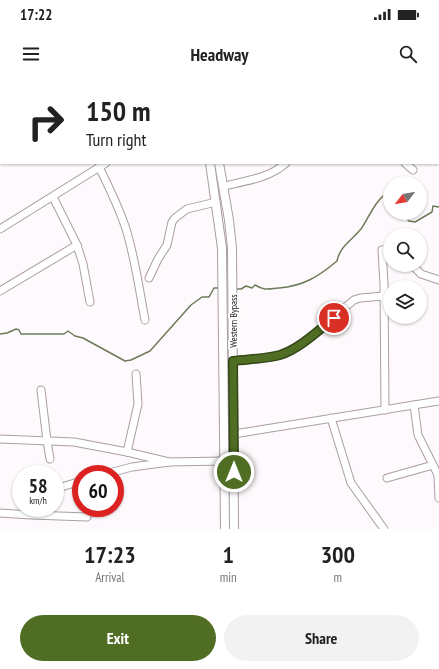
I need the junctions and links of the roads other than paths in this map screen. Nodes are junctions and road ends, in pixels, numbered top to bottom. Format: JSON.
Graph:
{"nodes":[{"id":1,"x":104,"y":164,"type":"edge"},
{"id":2,"x":210,"y":164,"type":"edge"},
{"id":3,"x":219,"y":164,"type":"edge"},
{"id":4,"x":285,"y":164,"type":"edge"},
{"id":5,"x":406,"y":164,"type":"edge"},
{"id":6,"x":100,"y":167,"type":"junction"},
{"id":7,"x":413,"y":170,"type":"dead end"},
{"id":8,"x":224,"y":186,"type":"junction"},
{"id":9,"x":53,"y":197,"type":"junction"},
{"id":10,"x":216,"y":202,"type":"junction"},
{"id":11,"x":0,"y":229,"type":"edge"},
{"id":12,"x":77,"y":245,"type":"junction"},
{"id":13,"x":383,"y":250,"type":"edge"},
{"id":14,"x":419,"y":272,"type":"edge"},
{"id":15,"x":149,"y":278,"type":"dead end"},
{"id":16,"x":383,"y":280,"type":"edge"},
{"id":17,"x":439,"y":280,"type":"edge"},
{"id":18,"x":0,"y":292,"type":"edge"},
{"id":19,"x":383,"y":296,"type":"edge"},
{"id":20,"x":90,"y":302,"type":"dead end"},
{"id":21,"x":145,"y":320,"type":"dead end"},
{"id":22,"x":384,"y":324,"type":"edge"},
{"id":23,"x":233,"y":361,"type":"junction"},
{"id":24,"x":136,"y":374,"type":"dead end"},
{"id":25,"x":41,"y":390,"type":"dead end"},
{"id":26,"x":439,"y":401,"type":"edge"},
{"id":27,"x":414,"y":405,"type":"junction"},
{"id":28,"x":385,"y":410,"type":"junction"},
{"id":29,"x":331,"y":418,"type":"junction"},
{"id":30,"x":234,"y":434,"type":"junction"},
{"id":31,"x":0,"y":439,"type":"edge"},
{"id":32,"x":46,"y":441,"type":"junction"},
{"id":33,"x":127,"y":452,"type":"junction"},
{"id":34,"x":50,"y":459,"type":"dead end"},
{"id":35,"x":224,"y":461,"type":"junction"},
{"id":36,"x":169,"y":462,"type":"junction"},
{"id":37,"x":433,"y":465,"type":"junction"},
{"id":38,"x":124,"y":469,"type":"edge"},
{"id":39,"x":439,"y":476,"type":"edge"},
{"id":40,"x":387,"y":478,"type":"dead end"},
{"id":41,"x":439,"y":498,"type":"edge"},
{"id":42,"x":12,"y":512,"type":"edge"},
{"id":43,"x":0,"y":513,"type":"edge"},
{"id":44,"x":225,"y":529,"type":"edge"},
{"id":45,"x":234,"y":529,"type":"edge"},
{"id":46,"x":384,"y":529,"type":"edge"}],
"edges":[{"from":1,"to":6,"type":"street"},
{"from":2,"to":10,"type":"main road","name":"Western Bypass"},
{"from":3,"to":8,"type":"main road","name":"Western Bypass"},
{"from":4,"to":8,"type":"street"},
{"from":5,"to":7,"type":"street"},
{"from":6,"to":9,"type":"street"},
{"from":6,"to":21,"type":"street"},
{"from":8,"to":23,"type":"main road","name":"Western Bypass"},
{"from":9,"to":11,"type":"street"},
{"from":9,"to":12,"type":"street"},
{"from":10,"to":15,"type":"street"},
{"from":10,"to":35,"type":"main road","name":"Western Bypass"},
{"from":12,"to":18,"type":"street"},
{"from":12,"to":20,"type":"street"},
{"from":13,"to":16,"type":"street"},
{"from":14,"to":17,"type":"street"},
{"from":19,"to":23,"type":"street"},
{"from":22,"to":28,"type":"street"},
{"from":23,"to":30,"type":"main road","name":"Western Bypass"},
{"from":24,"to":33,"type":"street"},
{"from":25,"to":32,"type":"street"},
{"from":26,"to":27,"type":"street"},
{"from":27,"to":28,"type":"street"},
{"from":27,"to":37,"type":"street"},
{"from":28,"to":29,"type":"street"},
{"from":29,"to":30,"type":"street"},
{"from":29,"to":46,"type":"street"},
{"from":30,"to":45,"type":"main road","name":"Western Bypass"},
{"from":31,"to":32,"type":"street"},
{"from":32,"to":33,"type":"street"},
{"from":32,"to":34,"type":"street"},
{"from":33,"to":36,"type":"street"},
{"from":35,"to":36,"type":"street"},
{"from":35,"to":44,"type":"main road","name":"Western Bypass"},
{"from":36,"to":38,"type":"street"},
{"from":37,"to":39,"type":"street"},
{"from":37,"to":40,"type":"street"},
{"from":39,"to":41,"type":"street"},
{"from":42,"to":43,"type":"street"}]}
